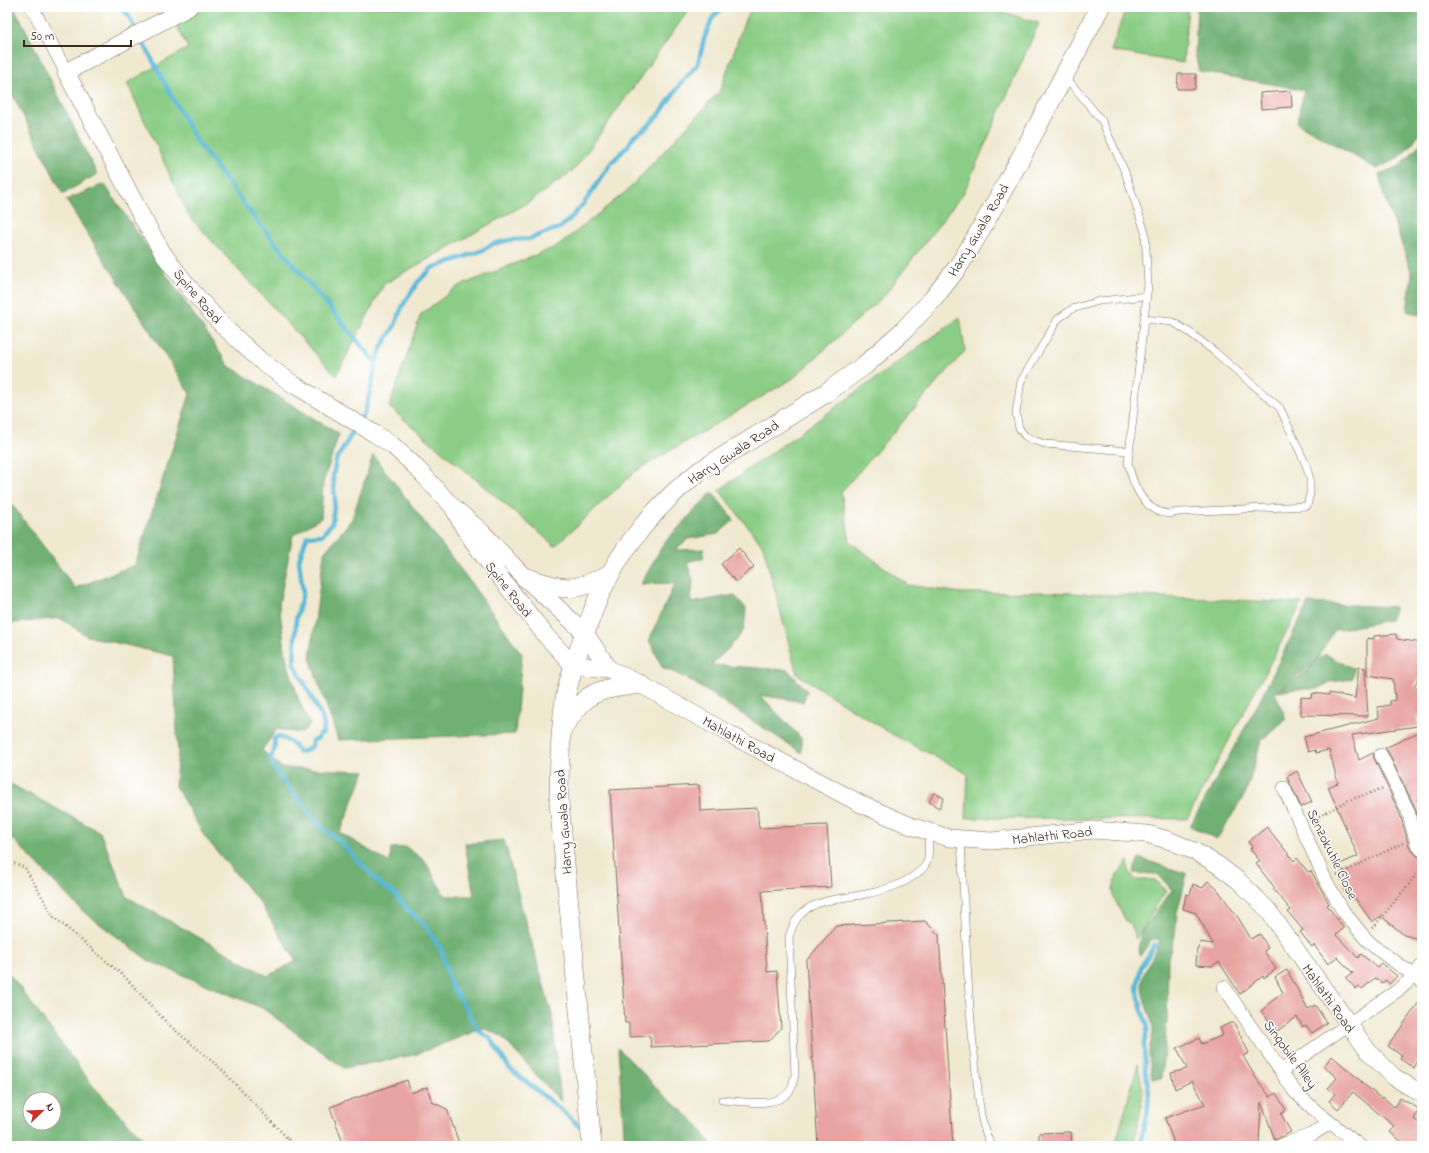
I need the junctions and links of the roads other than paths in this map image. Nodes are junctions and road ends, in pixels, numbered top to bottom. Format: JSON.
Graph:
{"nodes":[{"id":1,"x":32,"y":7,"type":"edge"},
{"id":2,"x":189,"y":7,"type":"edge"},
{"id":3,"x":1100,"y":7,"type":"edge"},
{"id":4,"x":66,"y":72,"type":"junction"},
{"id":5,"x":1064,"y":74,"type":"junction"},
{"id":6,"x":1147,"y":296,"type":"junction"},
{"id":7,"x":1144,"y":319,"type":"junction"},
{"id":8,"x":1129,"y":451,"type":"junction"},
{"id":9,"x":454,"y":507,"type":"junction"},
{"id":10,"x":610,"y":574,"type":"junction"},
{"id":11,"x":524,"y":577,"type":"junction"},
{"id":12,"x":585,"y":633,"type":"junction"},
{"id":13,"x":573,"y":665,"type":"junction"},
{"id":14,"x":609,"y":669,"type":"junction"},
{"id":15,"x":640,"y":684,"type":"junction"},
{"id":16,"x":562,"y":729,"type":"junction"},
{"id":17,"x":1381,"y":755,"type":"dead end"},
{"id":18,"x":1284,"y":788,"type":"dead end"},
{"id":19,"x":928,"y":832,"type":"junction"},
{"id":20,"x":960,"y":838,"type":"junction"},
{"id":21,"x":1422,"y":850,"type":"edge"},
{"id":22,"x":1422,"y":965,"type":"edge"},
{"id":23,"x":1418,"y":978,"type":"edge"},
{"id":24,"x":1224,"y":987,"type":"dead end"},
{"id":25,"x":1348,"y":1024,"type":"junction"},
{"id":26,"x":1281,"y":1071,"type":"junction"},
{"id":27,"x":1422,"y":1094,"type":"edge"},
{"id":28,"x":722,"y":1100,"type":"dead end"},
{"id":29,"x":1330,"y":1123,"type":"junction"},
{"id":30,"x":592,"y":1146,"type":"edge"},
{"id":31,"x":992,"y":1146,"type":"edge"},
{"id":32,"x":1280,"y":1146,"type":"edge"},
{"id":33,"x":1360,"y":1146,"type":"edge"}],
"edges":[{"from":1,"to":4,"type":"street","name":"Spine Road"},
{"from":2,"to":4,"type":"street"},
{"from":3,"to":5,"type":"main road","name":"Harry Gwala Road"},
{"from":4,"to":9,"type":"street","name":"Spine Road"},
{"from":5,"to":6,"type":"lane"},
{"from":5,"to":10,"type":"main road","name":"Harry Gwala Road"},
{"from":6,"to":7,"type":"lane"},
{"from":6,"to":8,"type":"lane"},
{"from":7,"to":8,"type":"lane"},
{"from":7,"to":8,"type":"lane"},
{"from":9,"to":11,"type":"street","name":"Spine Road"},
{"from":9,"to":13,"type":"street","name":"Spine Road"},
{"from":10,"to":11,"type":"main road"},
{"from":10,"to":12,"type":"main road","name":"Harry Gwala Road"},
{"from":11,"to":12,"type":"street","name":"Spine Road"},
{"from":12,"to":13,"type":"main road","name":"Harry Gwala Road"},
{"from":12,"to":14,"type":"street"},
{"from":13,"to":14,"type":"street","name":"Mahlathi Road"},
{"from":13,"to":16,"type":"main road","name":"Harry Gwala Road"},
{"from":14,"to":15,"type":"street","name":"Mahlathi Road"},
{"from":15,"to":16,"type":"main road"},
{"from":15,"to":19,"type":"street","name":"Mahlathi Road"},
{"from":16,"to":30,"type":"main road","name":"Harry Gwala Road"},
{"from":17,"to":21,"type":"street"},
{"from":18,"to":23,"type":"street","name":"Senzokuhle Close"},
{"from":19,"to":20,"type":"street","name":"Mahlathi Road"},
{"from":19,"to":28,"type":"lane"},
{"from":20,"to":25,"type":"street","name":"Mahlathi Road"},
{"from":20,"to":31,"type":"lane"},
{"from":22,"to":23,"type":"street"},
{"from":23,"to":25,"type":"street"},
{"from":24,"to":26,"type":"street","name":"Sinqobile Alley"},
{"from":25,"to":26,"type":"street"},
{"from":25,"to":27,"type":"street","name":"Mahlathi Road"},
{"from":26,"to":29,"type":"street","name":"Sinqobile Alley"},
{"from":29,"to":32,"type":"street"},
{"from":29,"to":33,"type":"street","name":"Sinqobile Alley"}]}
